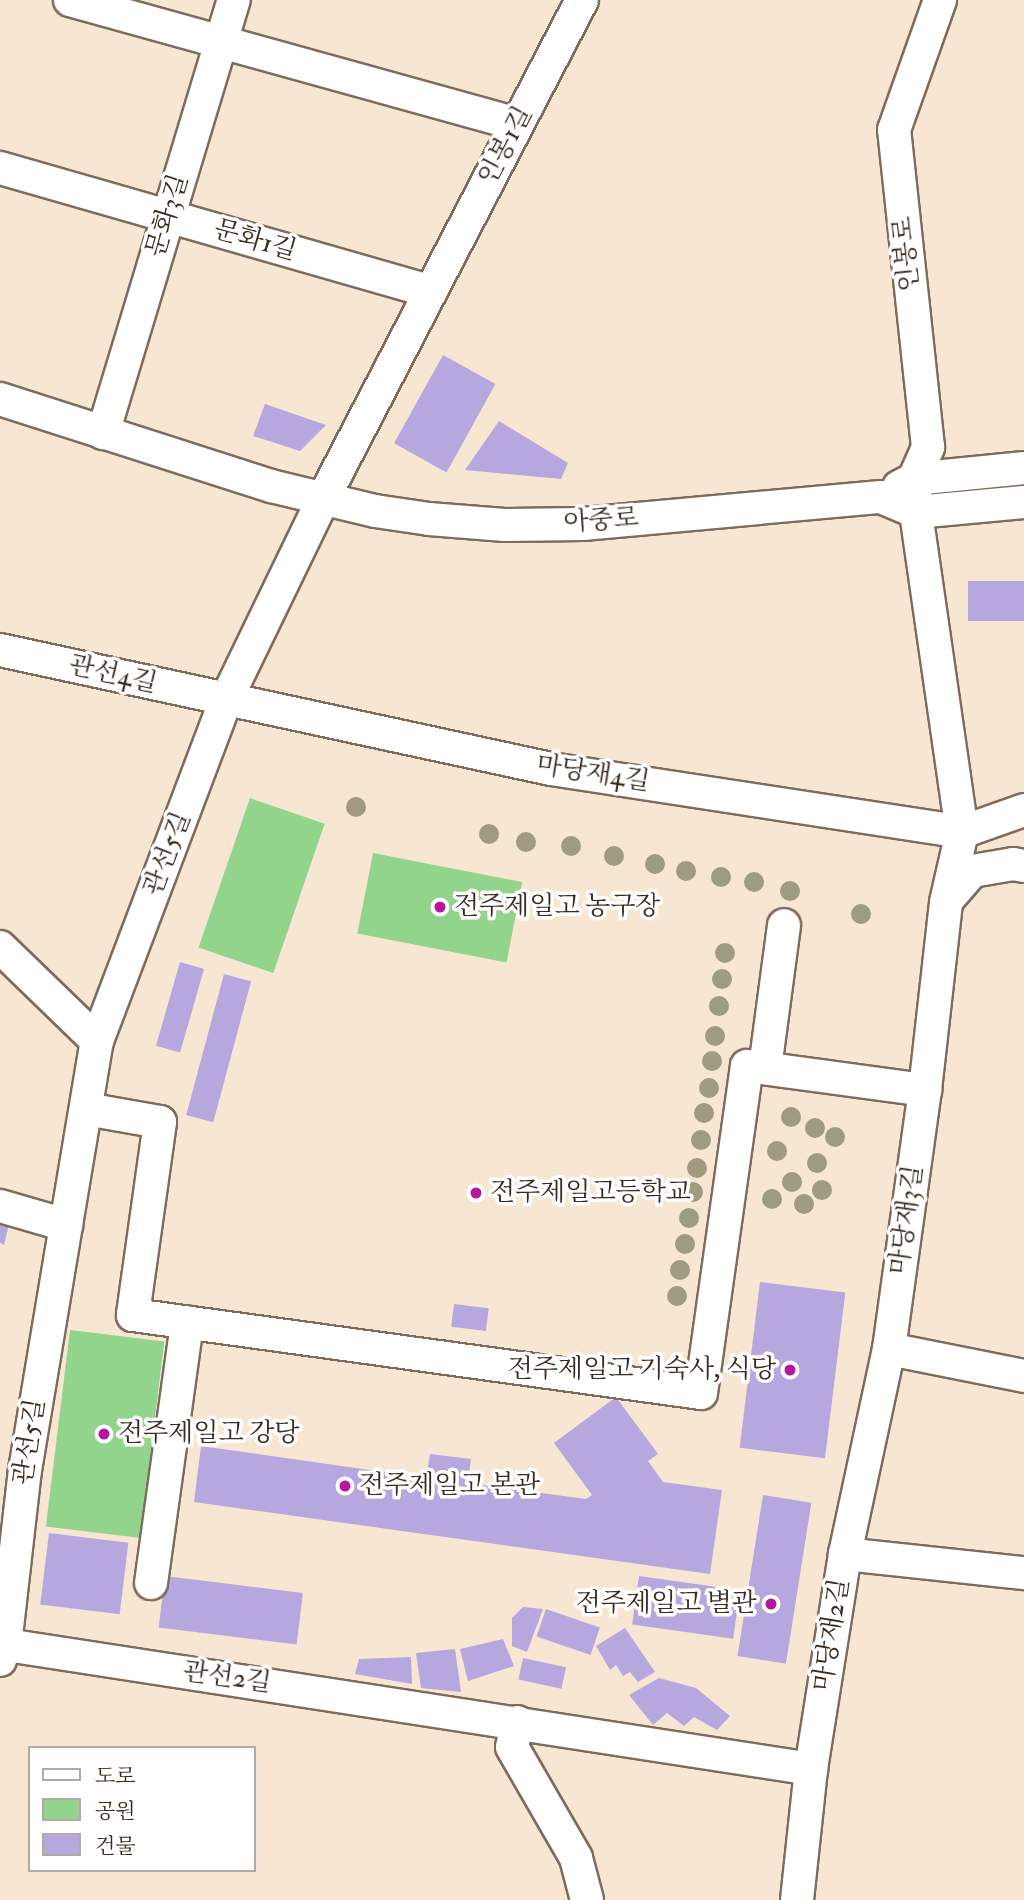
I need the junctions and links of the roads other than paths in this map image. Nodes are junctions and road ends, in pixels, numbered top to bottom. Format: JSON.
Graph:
{"nodes":[{"id":1,"x":70,"y":0,"type":"edge"},
{"id":2,"x":234,"y":0,"type":"edge"},
{"id":3,"x":582,"y":0,"type":"edge"},
{"id":4,"x":940,"y":0,"type":"edge"},
{"id":5,"x":221,"y":42,"type":"junction"},
{"id":6,"x":517,"y":124,"type":"junction"},
{"id":7,"x":0,"y":169,"type":"edge"},
{"id":8,"x":168,"y":216,"type":"junction"},
{"id":9,"x":430,"y":291,"type":"junction"},
{"id":10,"x":0,"y":399,"type":"edge"},
{"id":11,"x":103,"y":433,"type":"junction"},
{"id":12,"x":1024,"y":468,"type":"edge"},
{"id":13,"x":914,"y":479,"type":"junction"},
{"id":14,"x":881,"y":498,"type":"junction"},
{"id":15,"x":323,"y":499,"type":"junction"},
{"id":16,"x":1024,"y":502,"type":"edge"},
{"id":17,"x":916,"y":512,"type":"junction"},
{"id":18,"x":0,"y":650,"type":"edge"},
{"id":19,"x":226,"y":700,"type":"junction"},
{"id":20,"x":1024,"y":810,"type":"edge"},
{"id":21,"x":962,"y":832,"type":"junction"},
{"id":22,"x":1024,"y":866,"type":"edge"},
{"id":23,"x":946,"y":902,"type":"junction"},
{"id":24,"x":784,"y":925,"type":"dead end"},
{"id":25,"x":0,"y":947,"type":"edge"},
{"id":26,"x":97,"y":1041,"type":"junction"},
{"id":27,"x":765,"y":1068,"type":"junction"},
{"id":28,"x":925,"y":1090,"type":"junction"},
{"id":29,"x":86,"y":1109,"type":"junction"},
{"id":30,"x":0,"y":1206,"type":"edge"},
{"id":31,"x":66,"y":1225,"type":"junction"},
{"id":32,"x":187,"y":1322,"type":"junction"},
{"id":33,"x":889,"y":1349,"type":"junction"},
{"id":34,"x":1024,"y":1376,"type":"edge"},
{"id":35,"x":845,"y":1554,"type":"junction"},
{"id":36,"x":1024,"y":1573,"type":"edge"},
{"id":37,"x":151,"y":1583,"type":"dead end"},
{"id":38,"x":2,"y":1650,"type":"edge"},
{"id":39,"x":517,"y":1722,"type":"junction"},
{"id":40,"x":811,"y":1769,"type":"junction"},
{"id":41,"x":587,"y":1900,"type":"edge"},
{"id":42,"x":797,"y":1900,"type":"edge"}],
"edges":[{"from":1,"to":5,"type":"street"},
{"from":2,"to":5,"type":"street","name":"문화3길"},
{"from":3,"to":6,"type":"street","name":"인봉1길"},
{"from":4,"to":13,"type":"street","name":"인봉로"},
{"from":5,"to":6,"type":"street"},
{"from":5,"to":8,"type":"street","name":"문화3길"},
{"from":6,"to":9,"type":"street","name":"인봉1길"},
{"from":7,"to":8,"type":"street","name":"문화1길"},
{"from":8,"to":9,"type":"street","name":"문화1길"},
{"from":8,"to":11,"type":"street","name":"문화3길"},
{"from":9,"to":15,"type":"street"},
{"from":10,"to":11,"type":"street","name":"아중로"},
{"from":11,"to":15,"type":"street","name":"아중로"},
{"from":12,"to":13,"type":"street","name":"아중로"},
{"from":13,"to":14,"type":"street","name":"아중로"},
{"from":13,"to":17,"type":"street","name":"인봉로"},
{"from":14,"to":15,"type":"street","name":"아중로"},
{"from":14,"to":17,"type":"street","name":"아중로"},
{"from":15,"to":19,"type":"street","name":"관선5길"},
{"from":16,"to":17,"type":"street","name":"아중로"},
{"from":17,"to":21,"type":"street"},
{"from":18,"to":19,"type":"street","name":"관선4길"},
{"from":19,"to":21,"type":"street","name":"마당재4길"},
{"from":19,"to":26,"type":"street","name":"관선5길"},
{"from":20,"to":21,"type":"street","name":"마당재4길"},
{"from":21,"to":23,"type":"street"},
{"from":22,"to":23,"type":"street"},
{"from":23,"to":28,"type":"street"},
{"from":24,"to":27,"type":"street"},
{"from":25,"to":26,"type":"street"},
{"from":26,"to":29,"type":"street","name":"관선5길"},
{"from":27,"to":28,"type":"street"},
{"from":27,"to":32,"type":"street"},
{"from":28,"to":33,"type":"street","name":"마당재3길"},
{"from":29,"to":31,"type":"street","name":"관선5길"},
{"from":29,"to":32,"type":"street"},
{"from":30,"to":31,"type":"street"},
{"from":31,"to":38,"type":"street","name":"관선5길"},
{"from":32,"to":37,"type":"street"},
{"from":33,"to":34,"type":"street"},
{"from":33,"to":35,"type":"street","name":"마당재3길"},
{"from":35,"to":36,"type":"street","name":"마당재2길"},
{"from":35,"to":40,"type":"street","name":"마당재2길"},
{"from":38,"to":39,"type":"street","name":"관선2길"},
{"from":39,"to":40,"type":"street"},
{"from":39,"to":41,"type":"street"},
{"from":40,"to":42,"type":"street","name":"마당재2길"}]}
